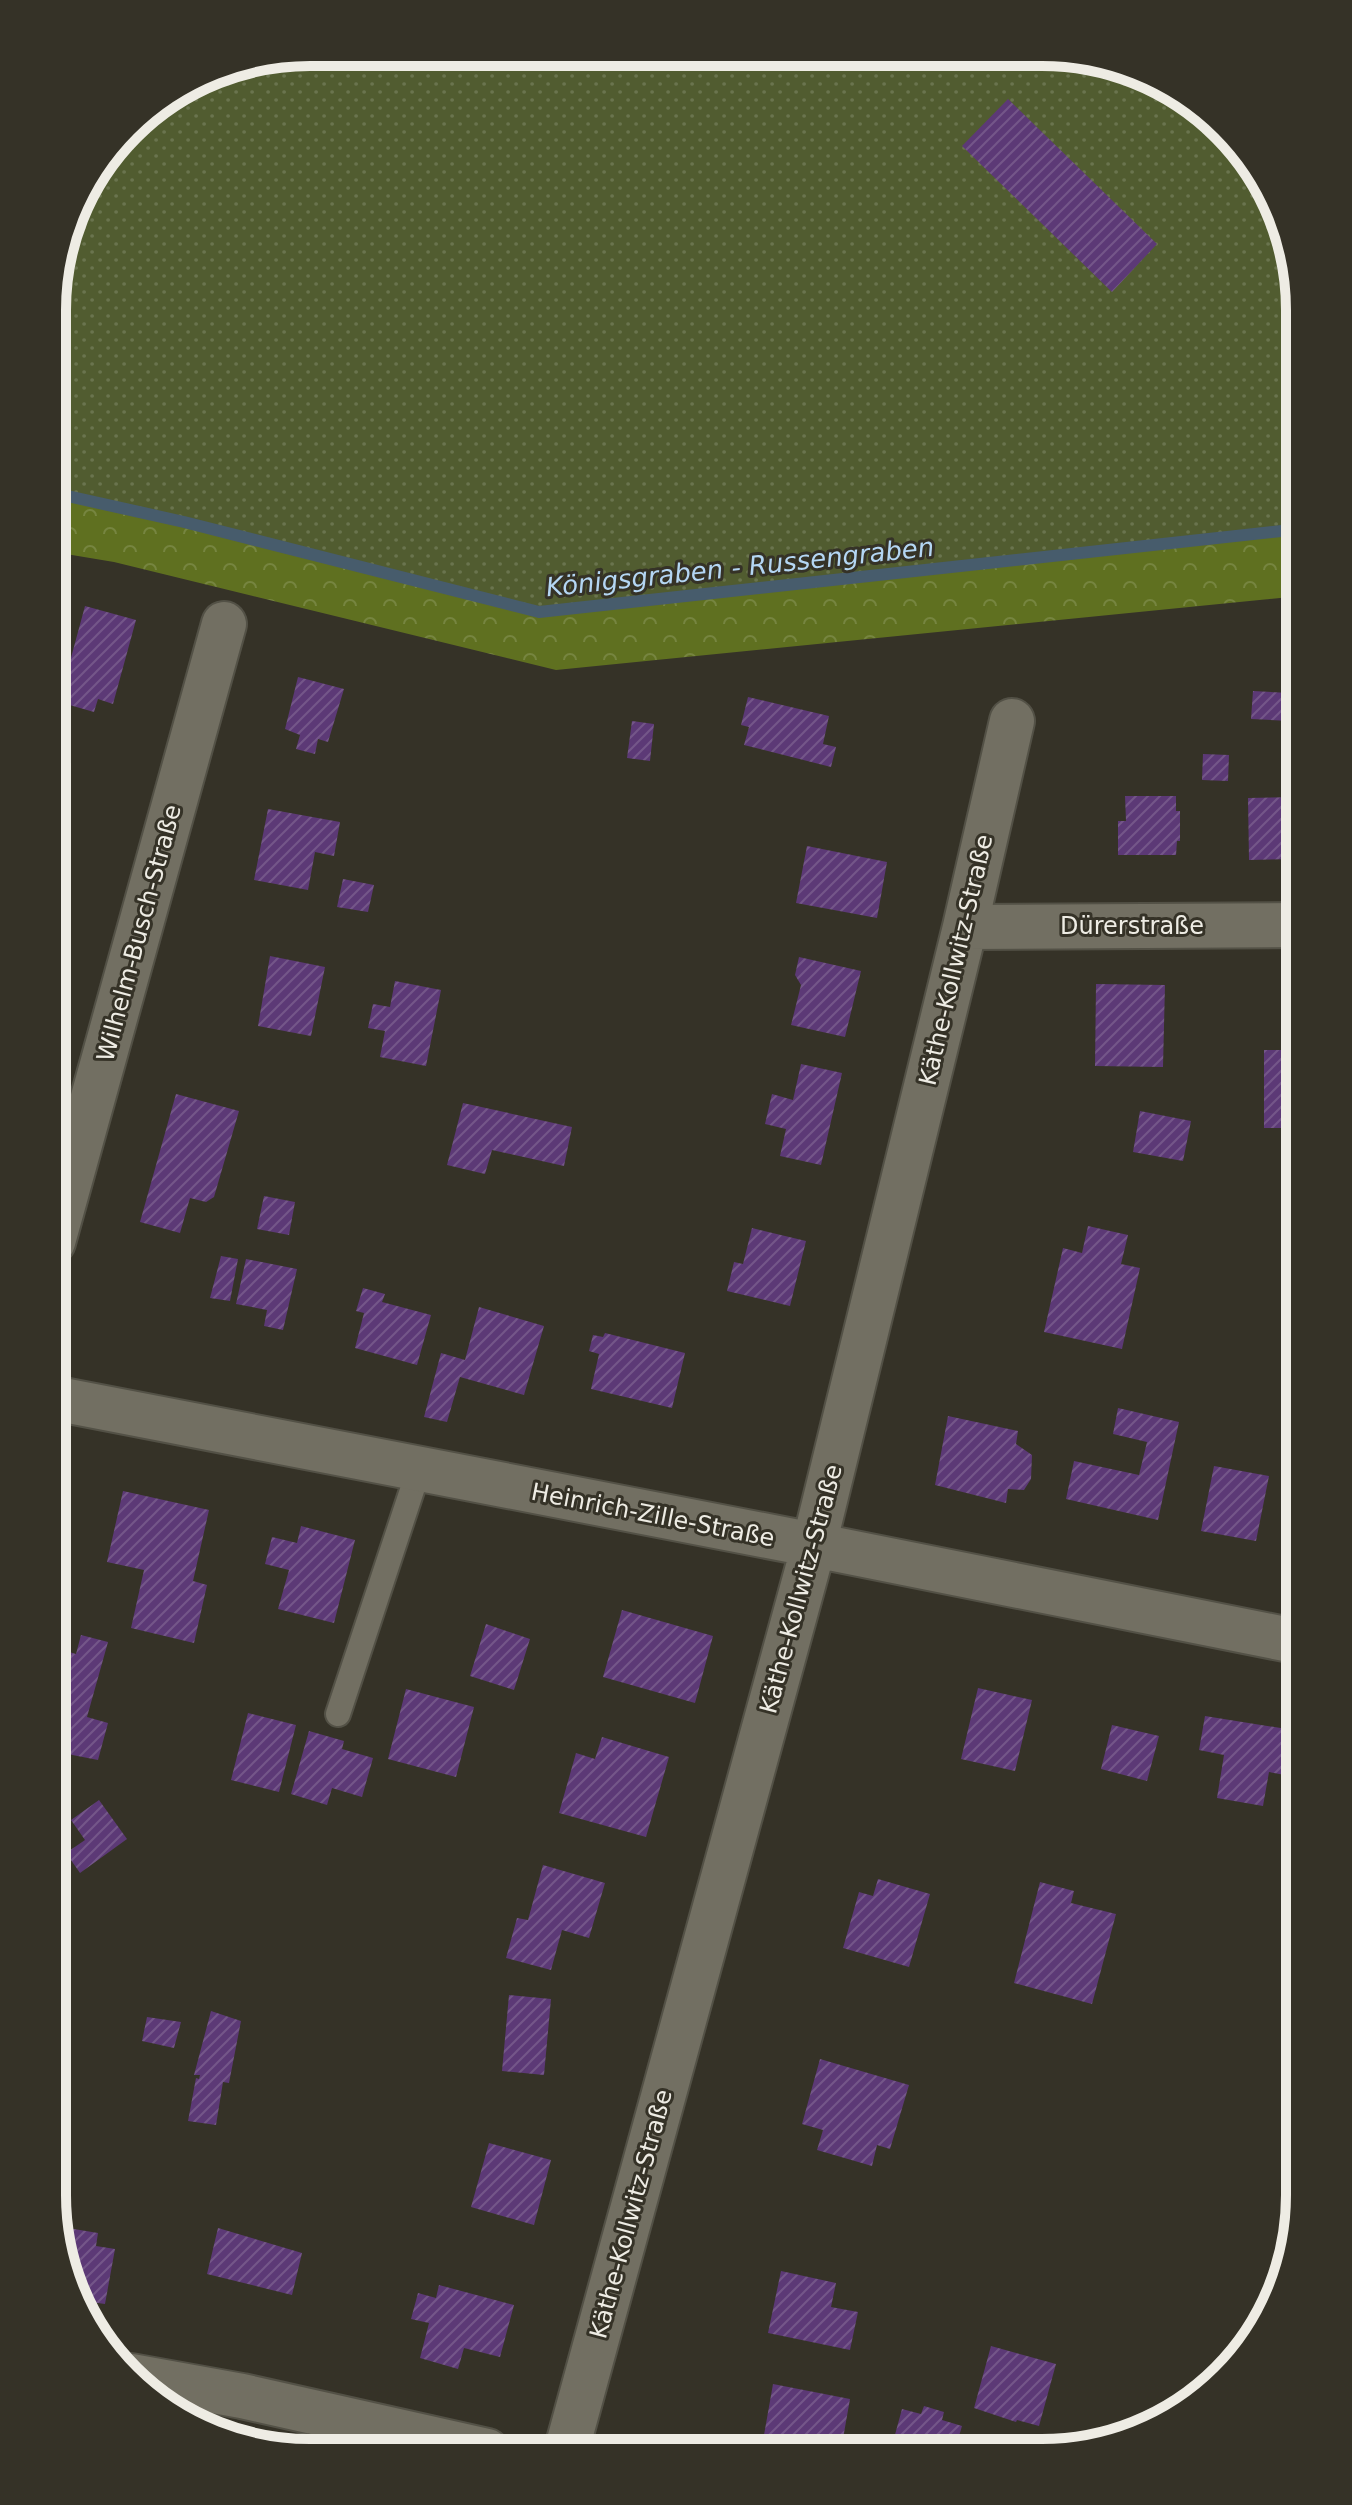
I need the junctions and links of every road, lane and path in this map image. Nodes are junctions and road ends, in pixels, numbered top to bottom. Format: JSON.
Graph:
{"nodes":[{"id":1,"x":224,"y":624,"type":"dead end"},
{"id":2,"x":1012,"y":721,"type":"dead end"},
{"id":3,"x":1286,"y":925,"type":"edge"},
{"id":4,"x":965,"y":927,"type":"junction"},
{"id":5,"x":66,"y":1195,"type":"edge"},
{"id":6,"x":66,"y":1401,"type":"edge"},
{"id":7,"x":419,"y":1469,"type":"junction"},
{"id":8,"x":814,"y":1545,"type":"junction"},
{"id":9,"x":1285,"y":1639,"type":"edge"},
{"id":10,"x":338,"y":1714,"type":"dead end"},
{"id":11,"x":150,"y":2379,"type":"edge"},
{"id":12,"x":434,"y":2439,"type":"edge"},
{"id":13,"x":570,"y":2439,"type":"edge"}],
"edges":[{"from":1,"to":5,"type":"street","name":"Wilhelm-Busch-Straße"},
{"from":2,"to":4,"type":"street","name":"Käthe-Kollwitz-Straße"},
{"from":3,"to":4,"type":"street","name":"Dürerstraße"},
{"from":4,"to":8,"type":"street","name":"Käthe-Kollwitz-Straße"},
{"from":6,"to":7,"type":"street","name":"Heinrich-Zille-Straße"},
{"from":7,"to":8,"type":"street","name":"Heinrich-Zille-Straße"},
{"from":7,"to":10,"type":"lane"},
{"from":8,"to":9,"type":"street","name":"Heinrich-Zille-Straße"},
{"from":8,"to":13,"type":"street","name":"Käthe-Kollwitz-Straße"},
{"from":11,"to":12,"type":"street"}]}
